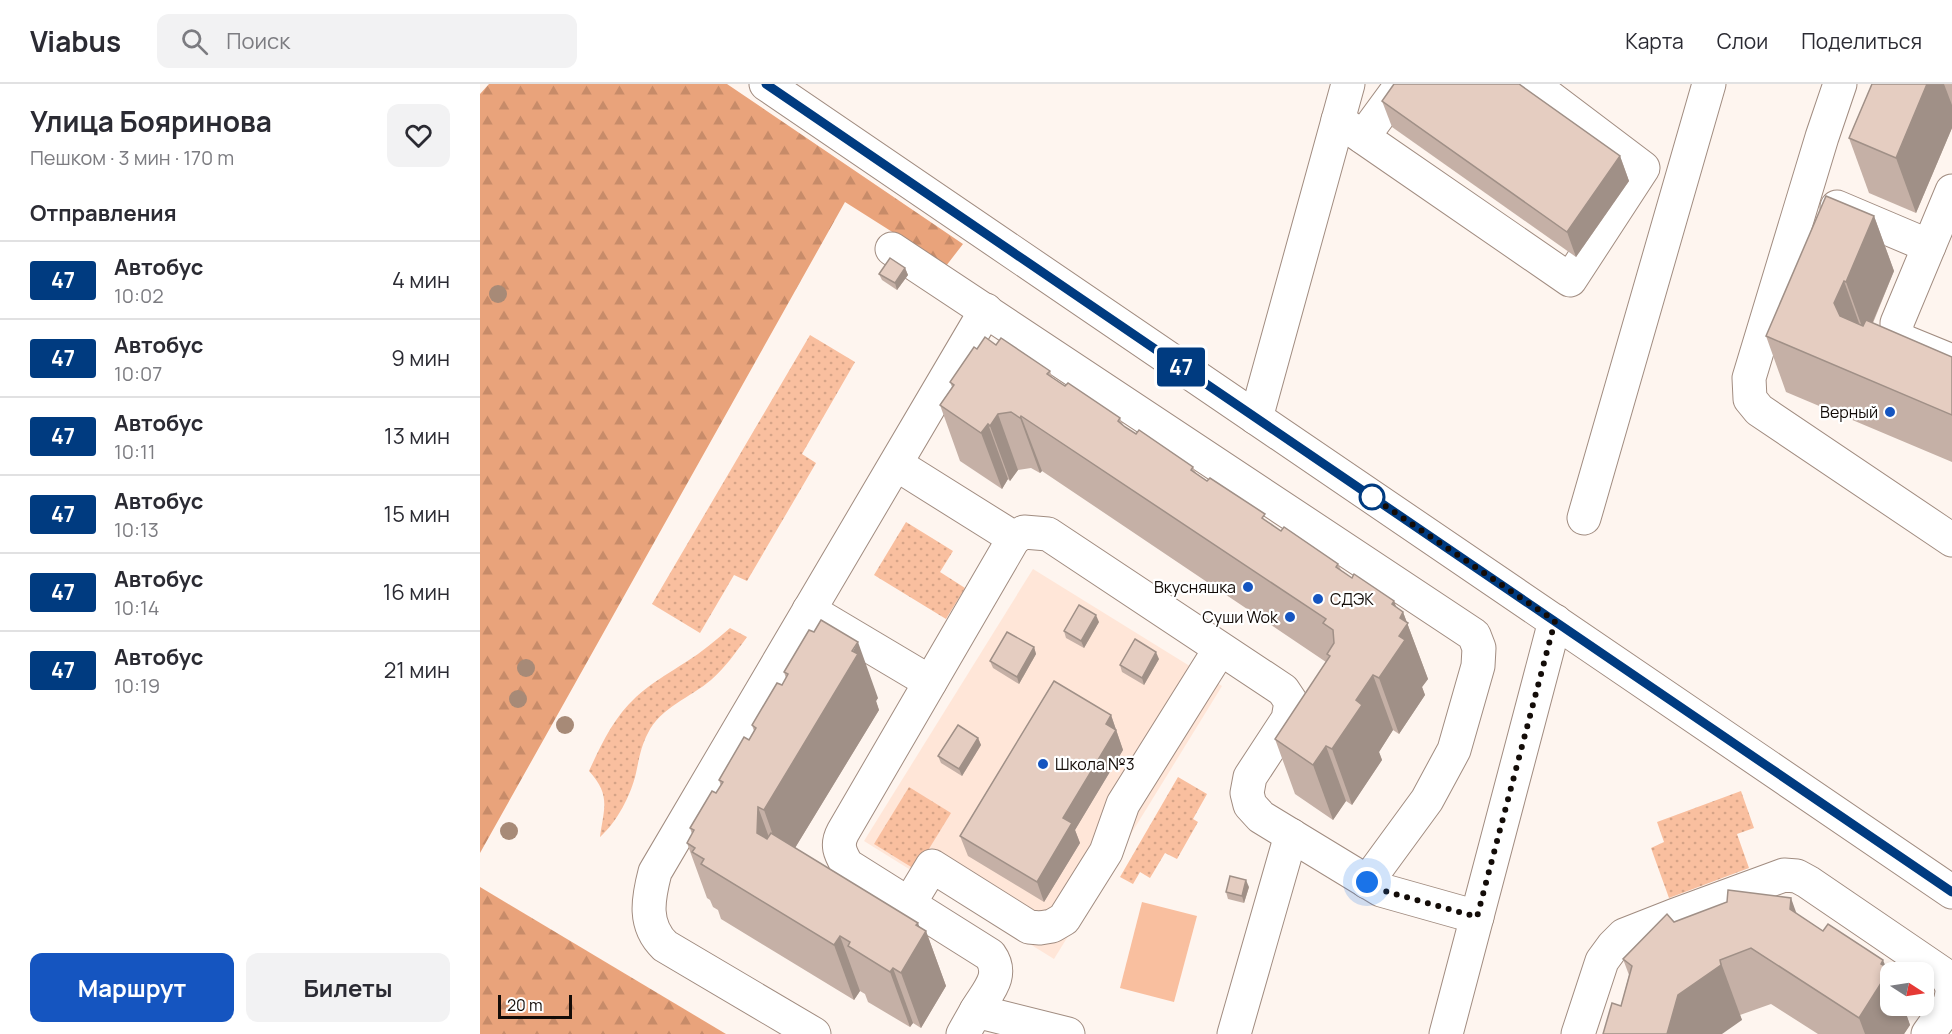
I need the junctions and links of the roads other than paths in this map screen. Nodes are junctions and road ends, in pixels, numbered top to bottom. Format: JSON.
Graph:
{"nodes":[{"id":1,"x":766,"y":84,"type":"edge"},
{"id":2,"x":1348,"y":84,"type":"edge"},
{"id":3,"x":1402,"y":84,"type":"edge"},
{"id":4,"x":1532,"y":84,"type":"edge"},
{"id":5,"x":1709,"y":84,"type":"edge"},
{"id":6,"x":1840,"y":84,"type":"edge"},
{"id":7,"x":1351,"y":128,"type":"junction"},
{"id":8,"x":1952,"y":191,"type":"edge"},
{"id":9,"x":1805,"y":194,"type":"junction"},
{"id":10,"x":1929,"y":246,"type":"junction"},
{"id":11,"x":892,"y":249,"type":"dead end"},
{"id":12,"x":986,"y":310,"type":"junction"},
{"id":13,"x":1952,"y":361,"type":"edge"},
{"id":14,"x":1256,"y":418,"type":"junction"},
{"id":15,"x":896,"y":464,"type":"junction"},
{"id":16,"x":1584,"y":519,"type":"dead end"},
{"id":17,"x":1014,"y":538,"type":"junction"},
{"id":18,"x":1952,"y":540,"type":"edge"},
{"id":19,"x":809,"y":610,"type":"junction"},
{"id":20,"x":1555,"y":621,"type":"junction"},
{"id":21,"x":1220,"y":648,"type":"junction"},
{"id":22,"x":930,"y":682,"type":"junction"},
{"id":23,"x":1291,"y":835,"type":"junction"},
{"id":24,"x":1367,"y":882,"type":"junction"},
{"id":25,"x":1952,"y":892,"type":"edge"},
{"id":26,"x":909,"y":904,"type":"junction"},
{"id":27,"x":1477,"y":917,"type":"junction"},
{"id":28,"x":1952,"y":986,"type":"edge"},
{"id":29,"x":1952,"y":993,"type":"edge"},
{"id":30,"x":969,"y":1023,"type":"edge"},
{"id":31,"x":814,"y":1034,"type":"edge"},
{"id":32,"x":1068,"y":1034,"type":"edge"},
{"id":33,"x":1234,"y":1034,"type":"edge"},
{"id":34,"x":1446,"y":1034,"type":"edge"},
{"id":35,"x":1578,"y":1034,"type":"edge"},
{"id":36,"x":1928,"y":1034,"type":"edge"}],
"edges":[{"from":1,"to":14,"type":"street"},
{"from":2,"to":7,"type":"street"},
{"from":3,"to":7,"type":"street"},
{"from":4,"to":7,"type":"street"},
{"from":5,"to":16,"type":"street"},
{"from":6,"to":9,"type":"street"},
{"from":7,"to":14,"type":"street"},
{"from":8,"to":10,"type":"street"},
{"from":9,"to":10,"type":"street"},
{"from":9,"to":18,"type":"street"},
{"from":10,"to":13,"type":"street"},
{"from":11,"to":12,"type":"street"},
{"from":12,"to":15,"type":"street"},
{"from":12,"to":24,"type":"street"},
{"from":14,"to":20,"type":"street"},
{"from":15,"to":17,"type":"street"},
{"from":15,"to":19,"type":"street"},
{"from":17,"to":21,"type":"street"},
{"from":17,"to":22,"type":"street"},
{"from":19,"to":22,"type":"street"},
{"from":19,"to":31,"type":"street"},
{"from":20,"to":25,"type":"street"},
{"from":20,"to":27,"type":"street"},
{"from":21,"to":23,"type":"street"},
{"from":21,"to":26,"type":"street"},
{"from":22,"to":26,"type":"street"},
{"from":23,"to":24,"type":"street"},
{"from":23,"to":33,"type":"street"},
{"from":24,"to":27,"type":"street"},
{"from":26,"to":30,"type":"street"},
{"from":27,"to":34,"type":"street"},
{"from":28,"to":35,"type":"street"},
{"from":29,"to":36,"type":"street"},
{"from":30,"to":32,"type":"street"}]}
